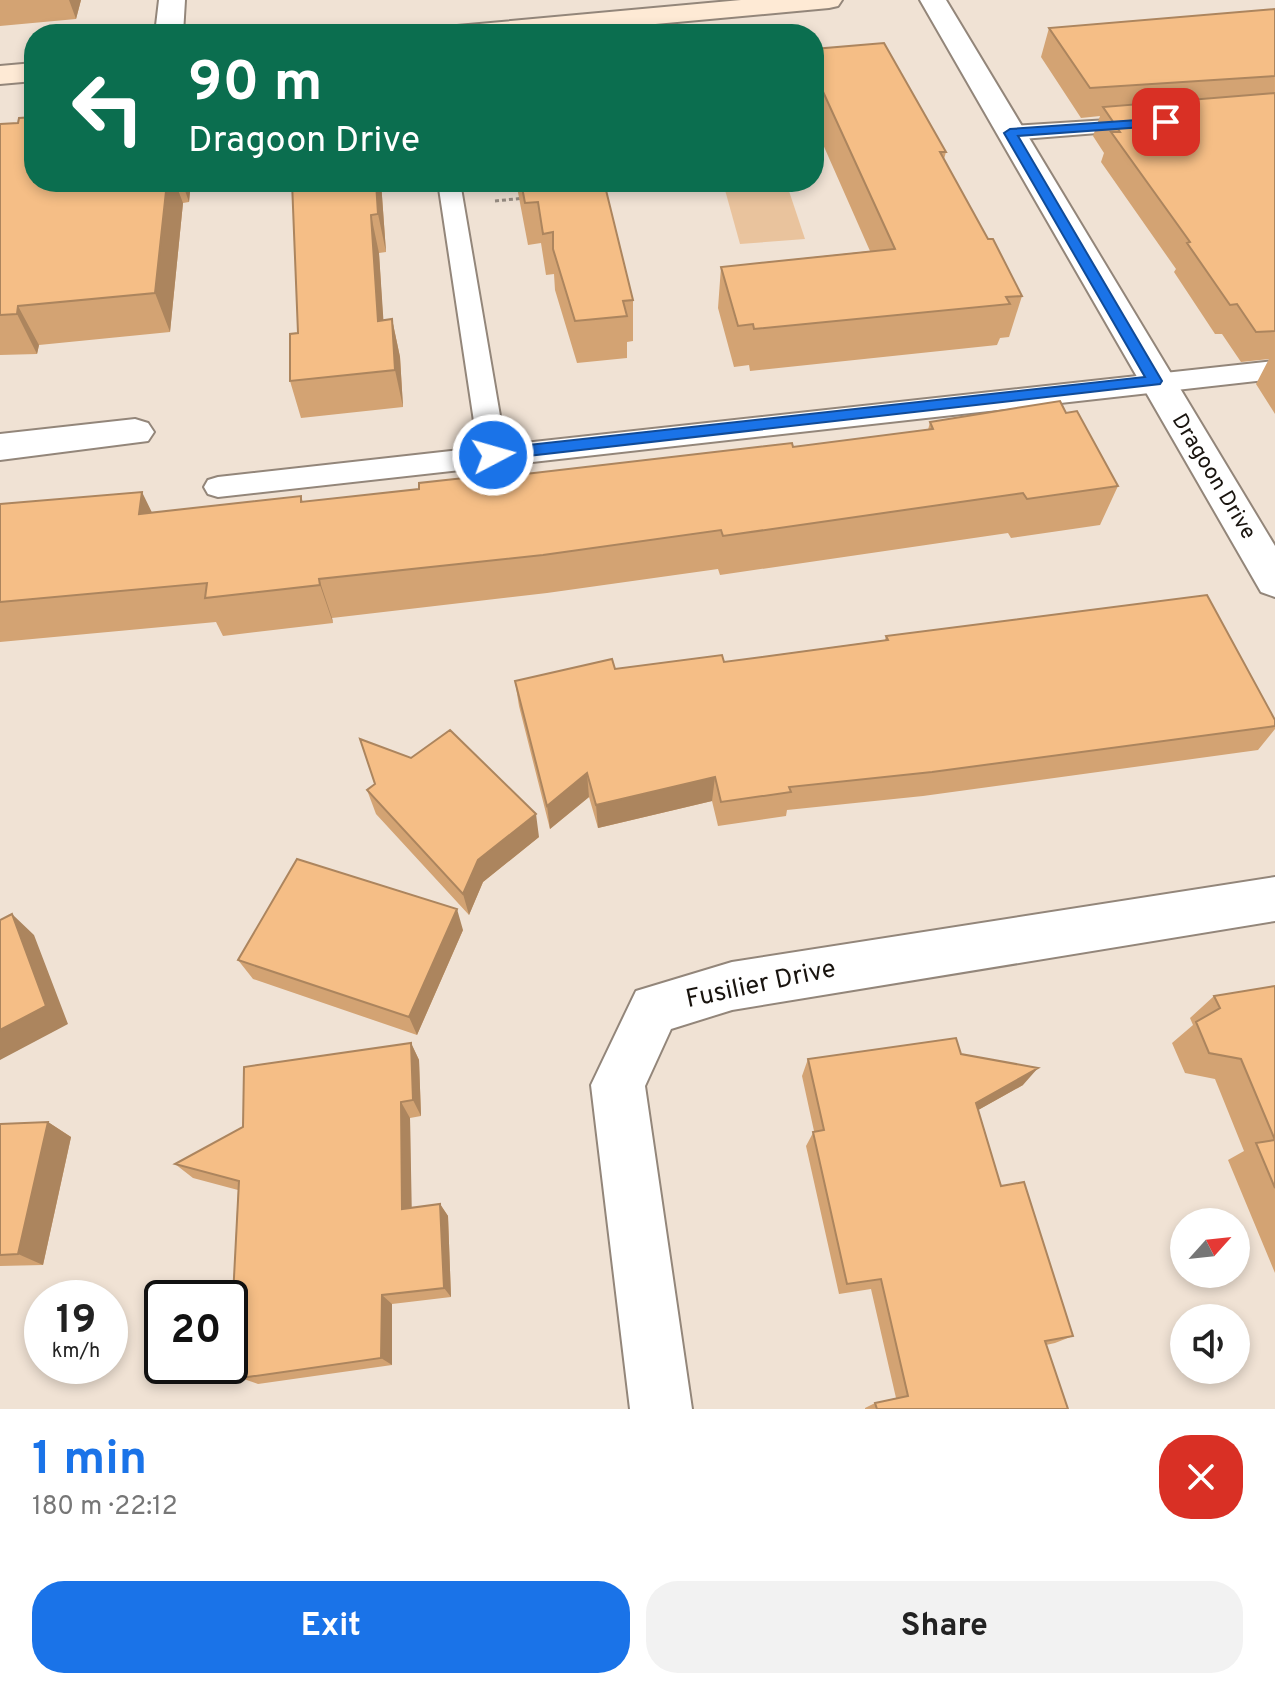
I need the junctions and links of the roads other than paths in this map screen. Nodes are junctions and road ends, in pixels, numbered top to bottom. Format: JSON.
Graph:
{"nodes":[{"id":1,"x":172,"y":0,"type":"edge"},
{"id":2,"x":829,"y":0,"type":"edge"},
{"id":3,"x":933,"y":0,"type":"edge"},
{"id":4,"x":170,"y":24,"type":"edge"},
{"id":5,"x":566,"y":24,"type":"edge"},
{"id":6,"x":24,"y":73,"type":"edge"},
{"id":7,"x":0,"y":75,"type":"edge"},
{"id":8,"x":1166,"y":122,"type":"edge"},
{"id":9,"x":1010,"y":133,"type":"junction"},
{"id":10,"x":451,"y":193,"type":"edge"},
{"id":11,"x":1275,"y":370,"type":"edge"},
{"id":12,"x":1155,"y":381,"type":"junction"},
{"id":13,"x":135,"y":432,"type":"dead end"},
{"id":14,"x":0,"y":447,"type":"edge"},
{"id":15,"x":493,"y":455,"type":"junction"},
{"id":16,"x":218,"y":487,"type":"dead end"},
{"id":17,"x":1275,"y":581,"type":"edge"},
{"id":18,"x":1275,"y":899,"type":"edge"},
{"id":19,"x":661,"y":1409,"type":"edge"}],
"edges":[{"from":1,"to":4,"type":"street"},
{"from":2,"to":5,"type":"main road"},
{"from":3,"to":9,"type":"street","name":"Dragoon Drive"},
{"from":6,"to":7,"type":"main road"},
{"from":8,"to":9,"type":"lane"},
{"from":9,"to":12,"type":"street","name":"Dragoon Drive"},
{"from":10,"to":15,"type":"lane"},
{"from":11,"to":12,"type":"lane"},
{"from":12,"to":15,"type":"lane"},
{"from":12,"to":17,"type":"street","name":"Dragoon Drive"},
{"from":13,"to":14,"type":"street"},
{"from":15,"to":16,"type":"lane"},
{"from":18,"to":19,"type":"street","name":"Fusilier Drive"}]}
